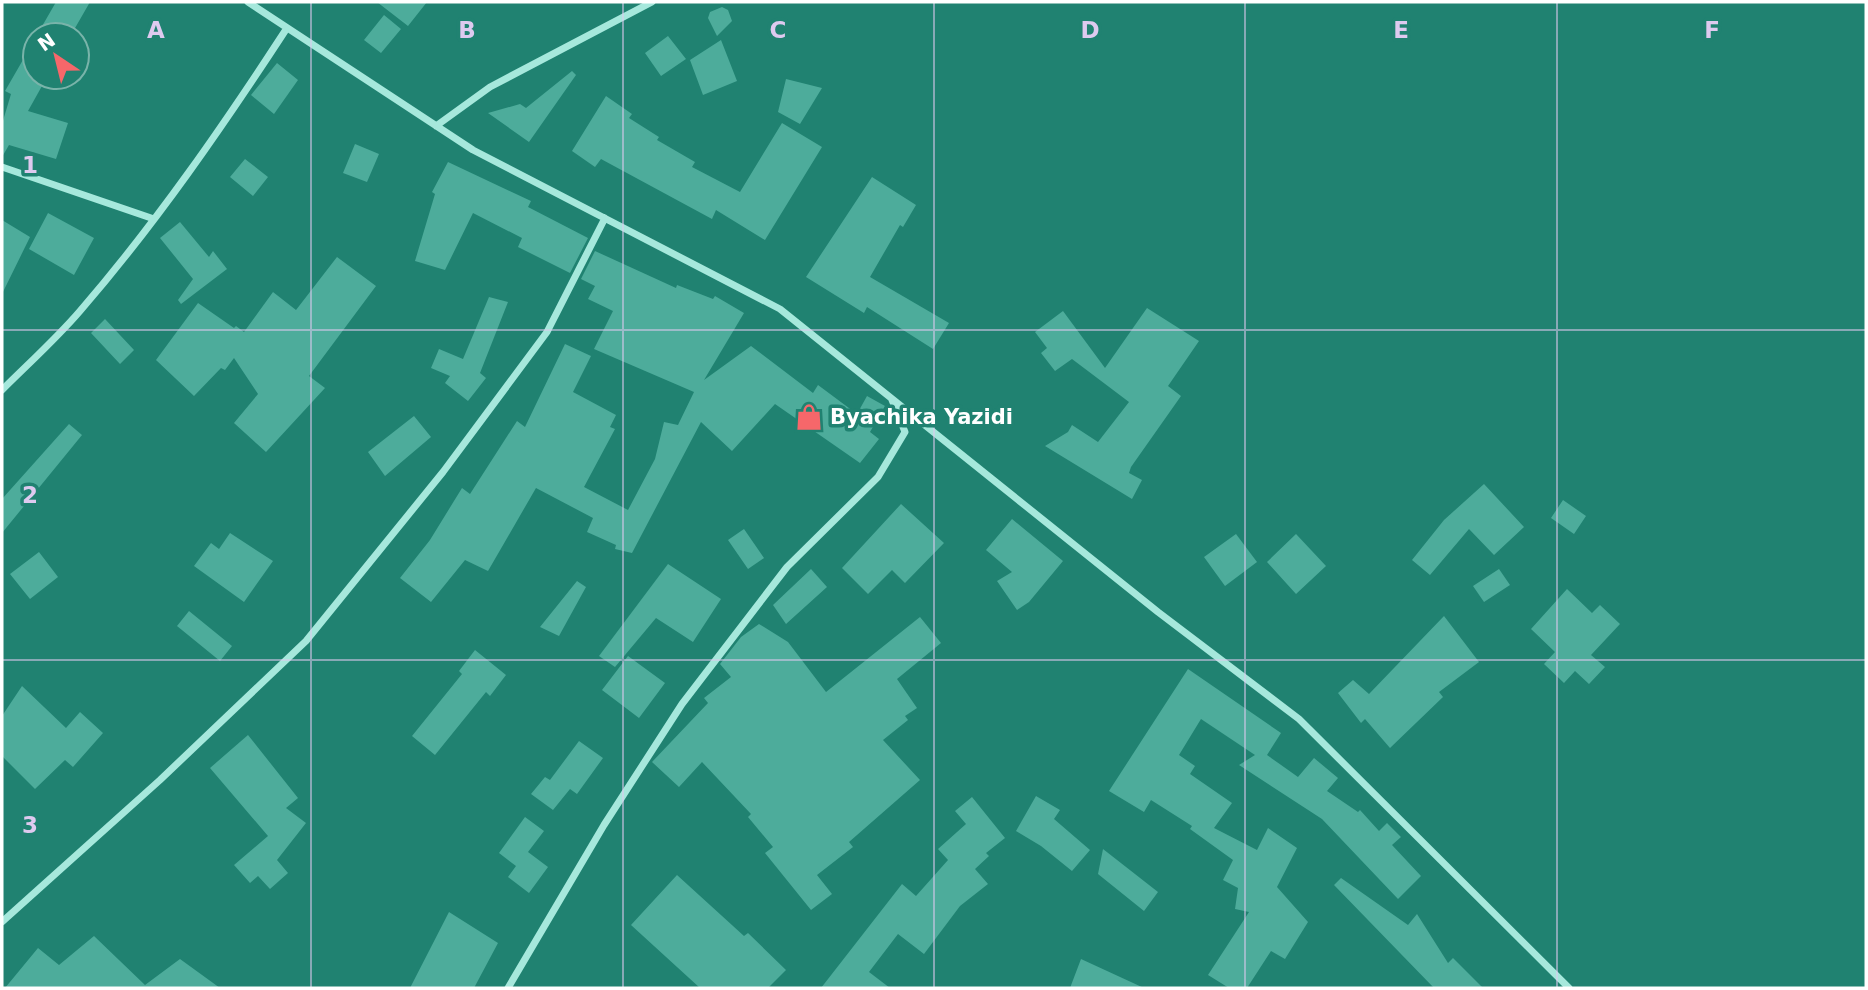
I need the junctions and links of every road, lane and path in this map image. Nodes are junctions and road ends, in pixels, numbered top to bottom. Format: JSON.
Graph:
{"nodes":[{"id":1,"x":248,"y":2,"type":"edge"},
{"id":2,"x":652,"y":2,"type":"edge"},
{"id":3,"x":287,"y":28,"type":"junction"},
{"id":4,"x":436,"y":126,"type":"junction"},
{"id":5,"x":2,"y":167,"type":"edge"},
{"id":6,"x":605,"y":218,"type":"junction"},
{"id":7,"x":154,"y":219,"type":"junction"},
{"id":8,"x":2,"y":390,"type":"edge"},
{"id":9,"x":890,"y":396,"type":"junction"},
{"id":10,"x":2,"y":922,"type":"edge"},
{"id":11,"x":508,"y":988,"type":"edge"},
{"id":12,"x":1569,"y":988,"type":"edge"}],
"edges":[{"from":1,"to":3,"type":"street"},
{"from":2,"to":4,"type":"street"},
{"from":3,"to":4,"type":"street"},
{"from":3,"to":7,"type":"street"},
{"from":4,"to":6,"type":"street"},
{"from":5,"to":7,"type":"street"},
{"from":6,"to":9,"type":"street"},
{"from":6,"to":10,"type":"street"},
{"from":7,"to":8,"type":"street"},
{"from":9,"to":11,"type":"street"},
{"from":9,"to":12,"type":"street"}]}
